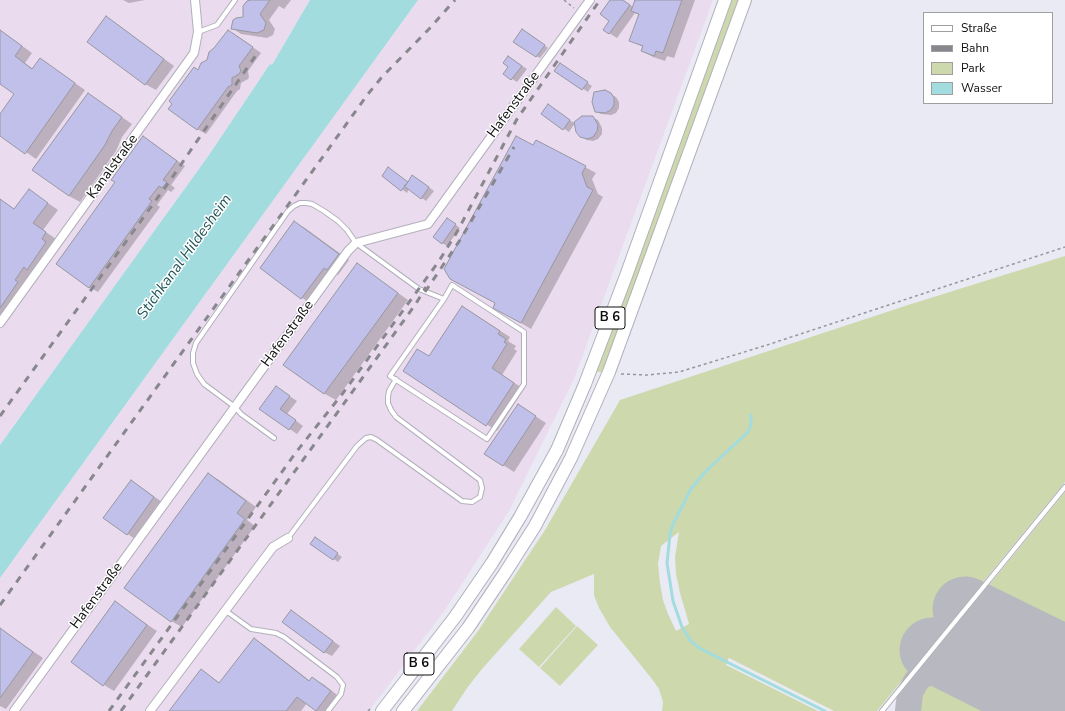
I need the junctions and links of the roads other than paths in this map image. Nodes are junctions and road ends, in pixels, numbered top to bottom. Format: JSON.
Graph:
{"nodes":[{"id":1,"x":195,"y":0,"type":"edge"},
{"id":2,"x":235,"y":0,"type":"edge"},
{"id":3,"x":590,"y":0,"type":"edge"},
{"id":4,"x":725,"y":0,"type":"edge"},
{"id":5,"x":745,"y":0,"type":"edge"},
{"id":6,"x":198,"y":32,"type":"junction"},
{"id":7,"x":356,"y":243,"type":"junction"},
{"id":8,"x":444,"y":299,"type":"junction"},
{"id":9,"x":0,"y":324,"type":"edge"},
{"id":10,"x":396,"y":380,"type":"junction"},
{"id":11,"x":235,"y":407,"type":"junction"},
{"id":12,"x":274,"y":438,"type":"dead end"},
{"id":13,"x":1065,"y":487,"type":"edge"},
{"id":14,"x":288,"y":538,"type":"joint"},
{"id":15,"x":226,"y":611,"type":"junction"},
{"id":16,"x":378,"y":708,"type":"edge"},
{"id":17,"x":14,"y":711,"type":"edge"},
{"id":18,"x":150,"y":711,"type":"edge"},
{"id":19,"x":328,"y":711,"type":"edge"},
{"id":20,"x":403,"y":711,"type":"edge"},
{"id":21,"x":882,"y":711,"type":"edge"}],
"edges":[{"from":1,"to":6,"type":"street","name":"Kanalstraße"},
{"from":2,"to":6,"type":"lane"},
{"from":3,"to":7,"type":"street","name":"Hafenstraße"},
{"from":4,"to":16,"type":"main road","number":"B 6"},
{"from":5,"to":20,"type":"main road","number":"B 6"},
{"from":6,"to":9,"type":"street","name":"Kanalstraße"},
{"from":7,"to":8,"type":"lane"},
{"from":7,"to":11,"type":"street","name":"Hafenstraße"},
{"from":7,"to":11,"type":"lane"},
{"from":8,"to":10,"type":"lane"},
{"from":8,"to":10,"type":"lane"},
{"from":10,"to":14,"type":"lane"},
{"from":11,"to":12,"type":"lane"},
{"from":11,"to":17,"type":"street","name":"Hafenstraße"},
{"from":13,"to":21,"type":"lane"},
{"from":14,"to":15,"type":"street"},
{"from":15,"to":18,"type":"street"},
{"from":15,"to":19,"type":"lane"}]}
